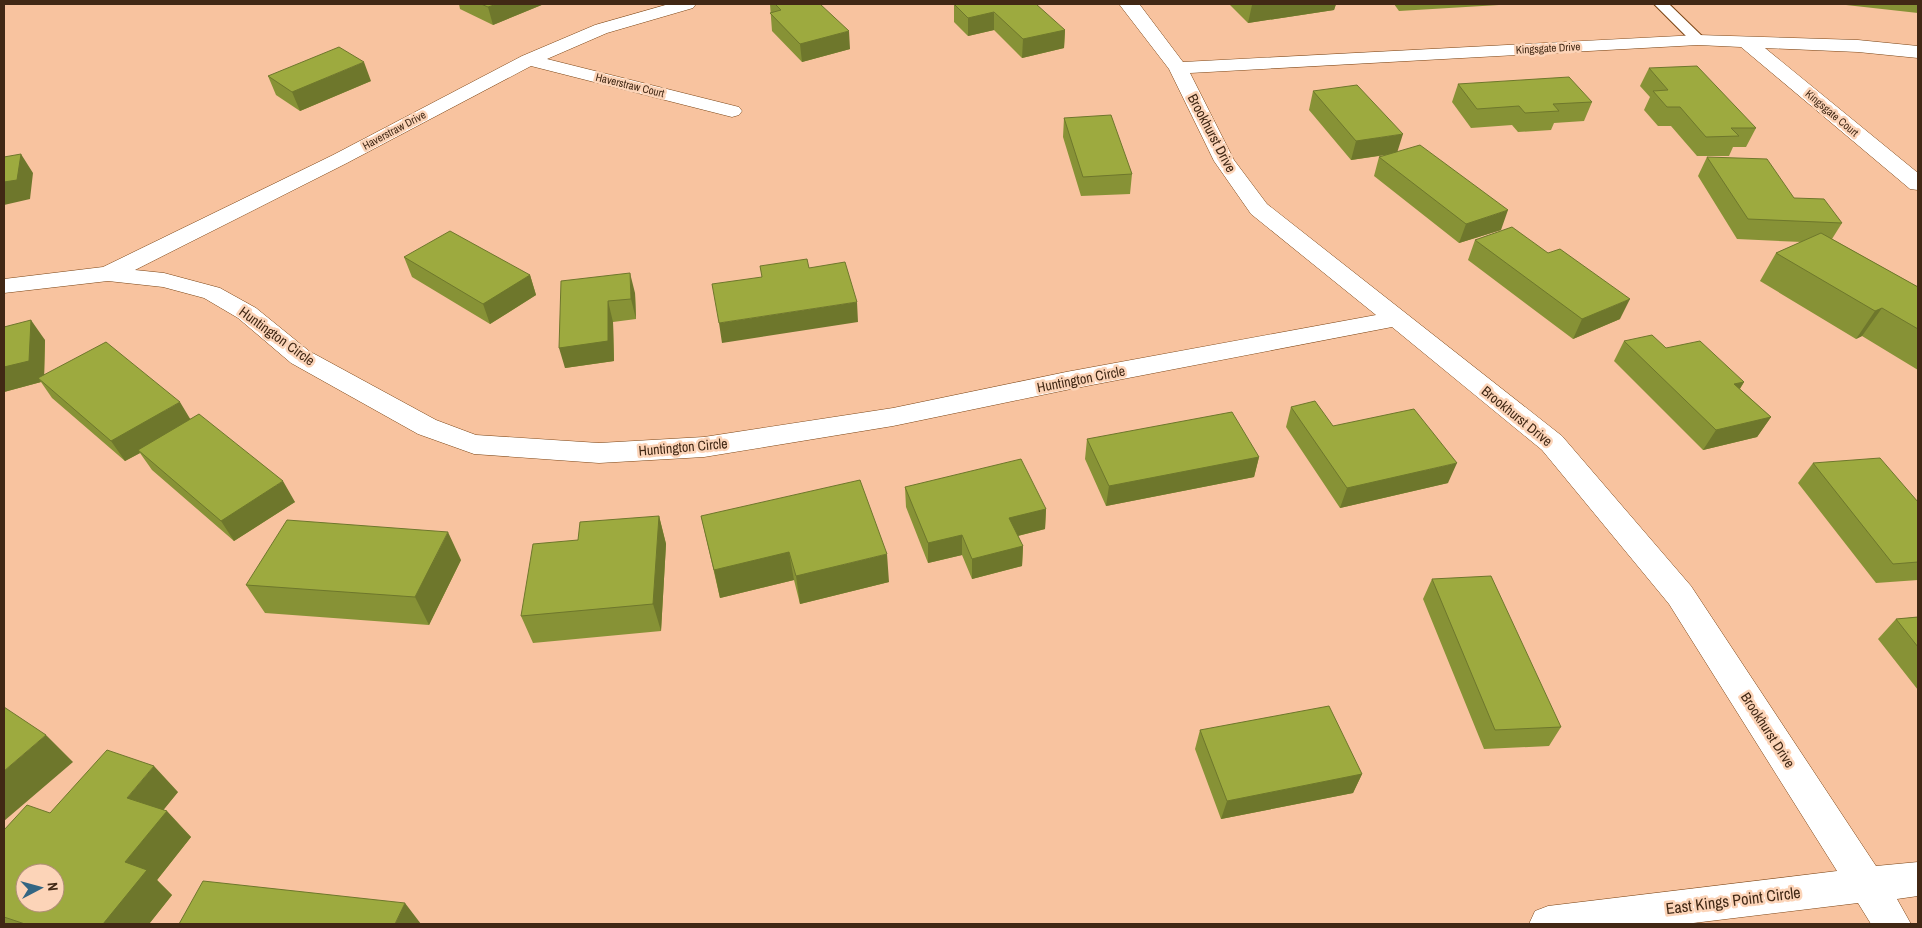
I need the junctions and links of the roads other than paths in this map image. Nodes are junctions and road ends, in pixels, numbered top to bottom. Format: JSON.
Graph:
{"nodes":[{"id":1,"x":687,"y":4,"type":"edge"},
{"id":2,"x":1128,"y":4,"type":"edge"},
{"id":3,"x":1661,"y":4,"type":"edge"},
{"id":4,"x":1698,"y":40,"type":"junction"},
{"id":5,"x":1746,"y":42,"type":"junction"},
{"id":6,"x":1918,"y":52,"type":"edge"},
{"id":7,"x":529,"y":60,"type":"junction"},
{"id":8,"x":1178,"y":68,"type":"junction"},
{"id":9,"x":732,"y":111,"type":"dead end"},
{"id":10,"x":1918,"y":184,"type":"edge"},
{"id":11,"x":108,"y":274,"type":"junction"},
{"id":12,"x":4,"y":286,"type":"edge"},
{"id":13,"x":1395,"y":320,"type":"junction"},
{"id":14,"x":1918,"y":879,"type":"edge"},
{"id":15,"x":1868,"y":884,"type":"junction"},
{"id":16,"x":1548,"y":924,"type":"edge"},
{"id":17,"x":1892,"y":924,"type":"edge"}],
"edges":[{"from":1,"to":7,"type":"street","name":"Haverstraw Drive"},
{"from":2,"to":8,"type":"street","name":"Brookhurst Drive"},
{"from":3,"to":4,"type":"lane"},
{"from":4,"to":5,"type":"street","name":"Kingsgate Drive"},
{"from":4,"to":8,"type":"street","name":"Kingsgate Drive"},
{"from":5,"to":6,"type":"street","name":"Kingsgate Drive"},
{"from":5,"to":10,"type":"street","name":"Kingsgate Court"},
{"from":7,"to":9,"type":"street","name":"Haverstraw Court"},
{"from":7,"to":11,"type":"street","name":"Haverstraw Drive"},
{"from":8,"to":13,"type":"street","name":"Brookhurst Drive"},
{"from":11,"to":12,"type":"street","name":"Huntington Circle"},
{"from":11,"to":13,"type":"street","name":"Huntington Circle"},
{"from":13,"to":15,"type":"street","name":"Brookhurst Drive"},
{"from":14,"to":15,"type":"street","name":"East Kings Point Circle"},
{"from":15,"to":16,"type":"street","name":"East Kings Point Circle"},
{"from":15,"to":17,"type":"street","name":"Brookhurst Drive"}]}
